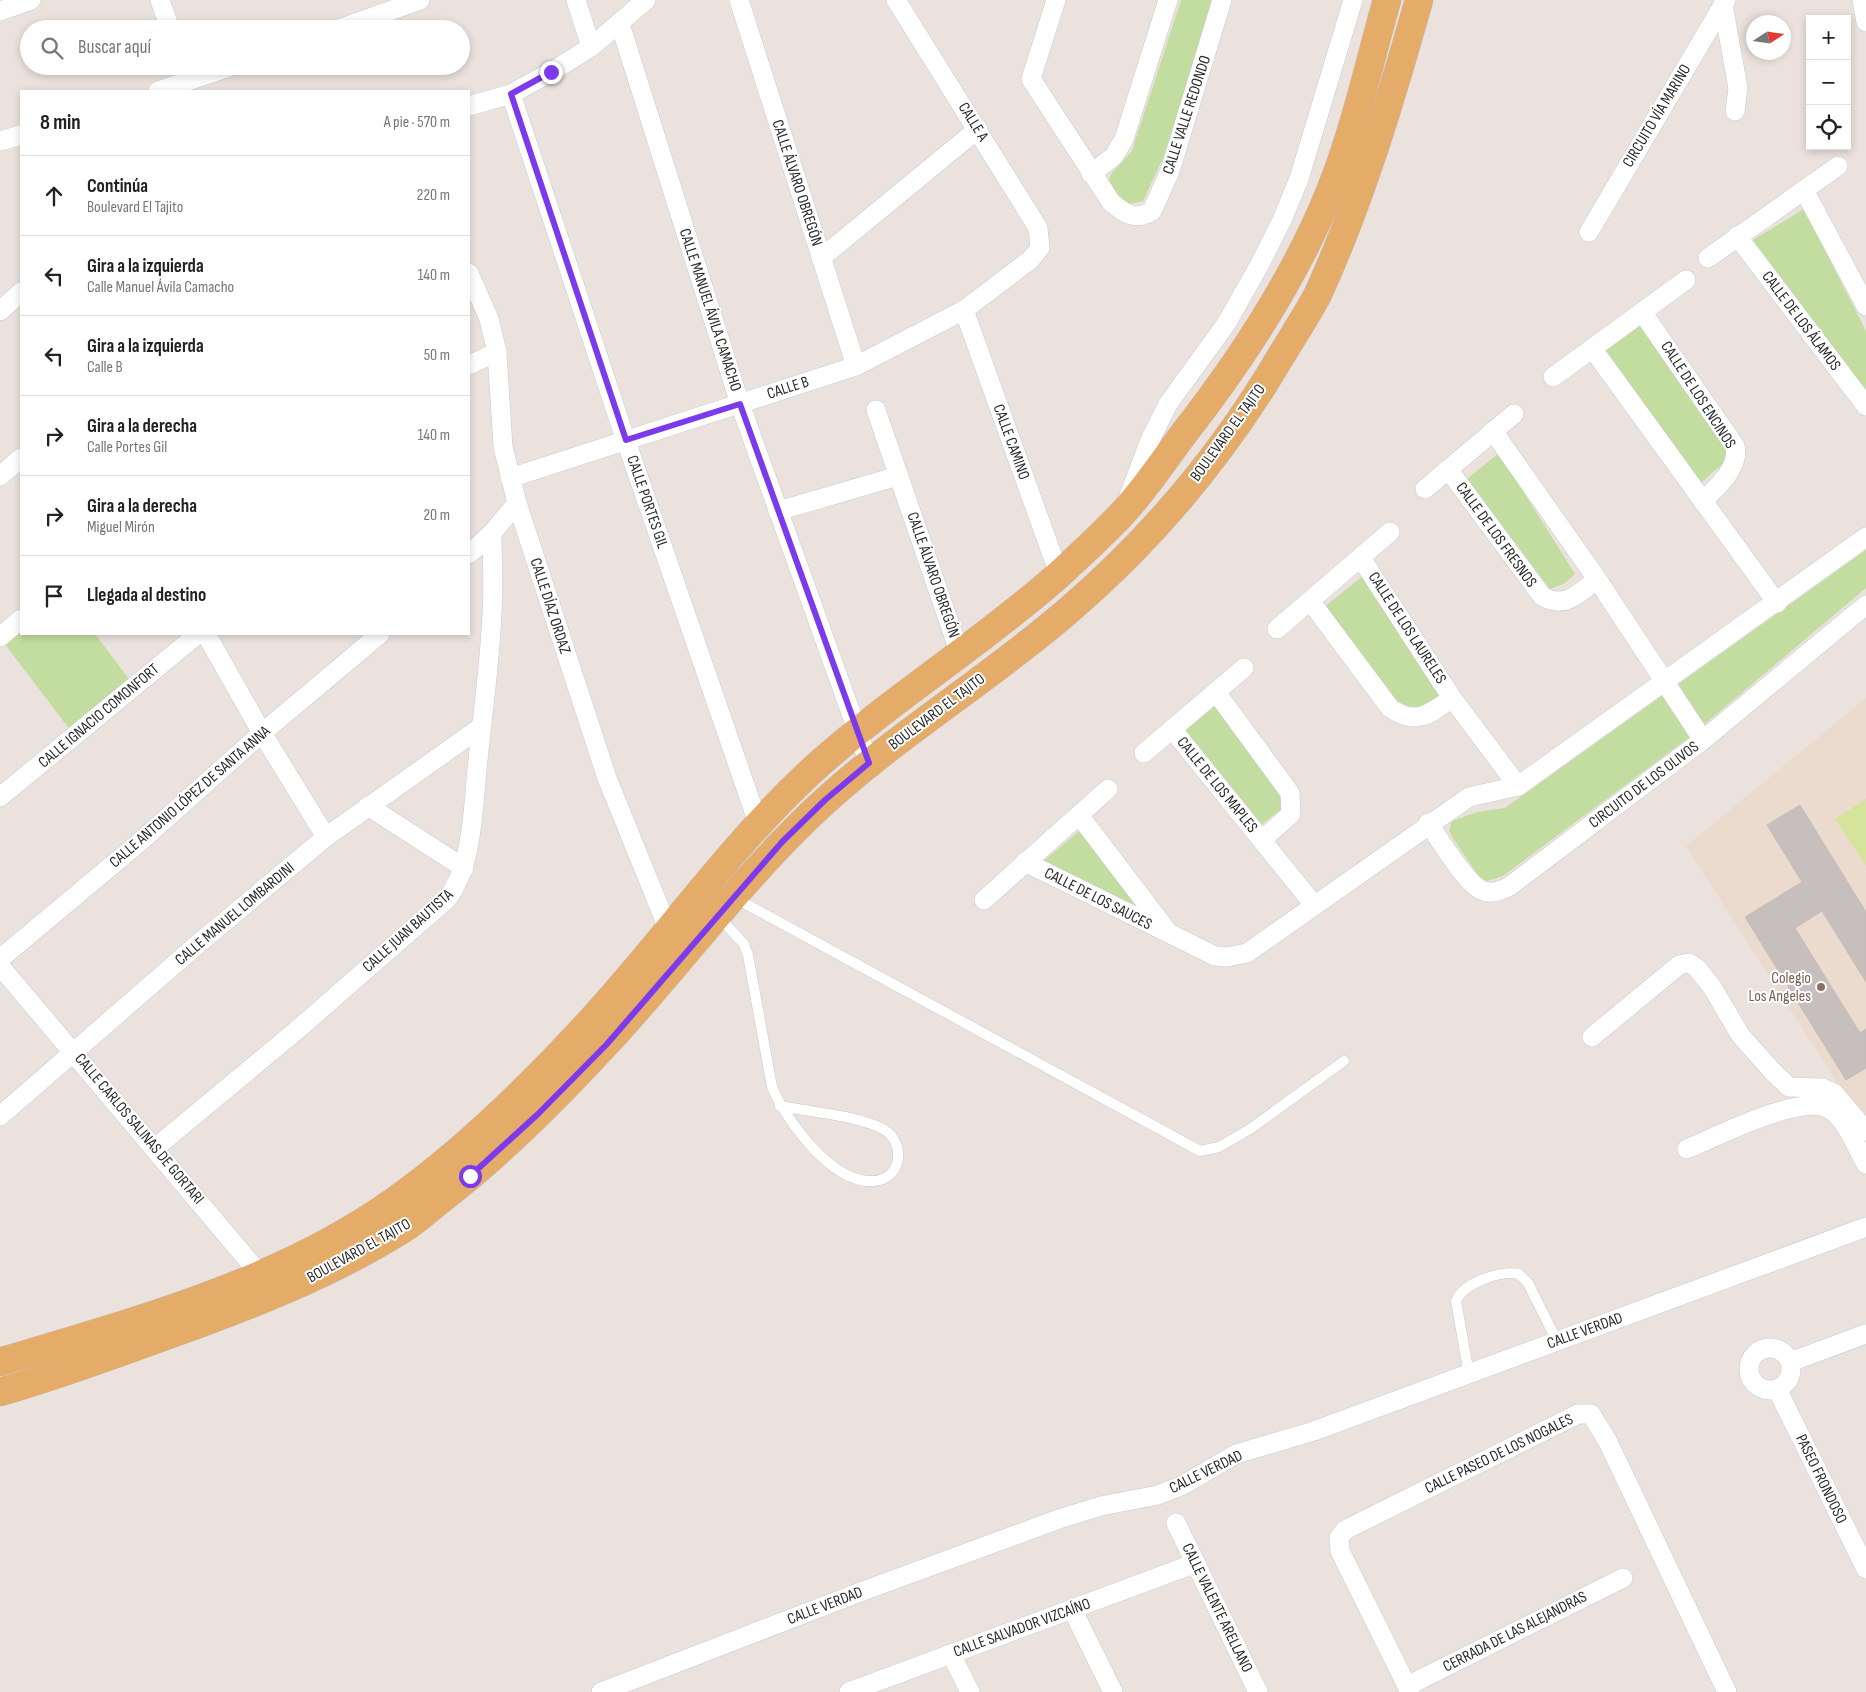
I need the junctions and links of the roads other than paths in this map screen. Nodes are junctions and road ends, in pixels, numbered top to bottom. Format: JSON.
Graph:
{"nodes":[{"id":1,"x":31,"y":0,"type":"edge"},
{"id":2,"x":160,"y":0,"type":"edge"},
{"id":3,"x":420,"y":0,"type":"edge"},
{"id":4,"x":576,"y":0,"type":"edge"},
{"id":5,"x":646,"y":0,"type":"edge"},
{"id":6,"x":739,"y":0,"type":"edge"},
{"id":7,"x":896,"y":0,"type":"edge"},
{"id":8,"x":1056,"y":0,"type":"edge"},
{"id":9,"x":1168,"y":0,"type":"edge"},
{"id":10,"x":1222,"y":0,"type":"edge"},
{"id":11,"x":1353,"y":0,"type":"edge"},
{"id":12,"x":1387,"y":0,"type":"edge"},
{"id":13,"x":1420,"y":0,"type":"edge"},
{"id":14,"x":1862,"y":0,"type":"edge"},
{"id":15,"x":1725,"y":3,"type":"edge"},
{"id":16,"x":0,"y":11,"type":"edge"},
{"id":17,"x":167,"y":20,"type":"edge"},
{"id":18,"x":363,"y":20,"type":"edge"},
{"id":19,"x":1866,"y":22,"type":"edge"},
{"id":20,"x":620,"y":24,"type":"junction"},
{"id":21,"x":591,"y":47,"type":"junction"},
{"id":22,"x":204,"y":75,"type":"edge"},
{"id":23,"x":188,"y":80,"type":"edge"},
{"id":24,"x":161,"y":90,"type":"edge"},
{"id":25,"x":1362,"y":90,"type":"junction"},
{"id":26,"x":511,"y":94,"type":"junction"},
{"id":27,"x":1391,"y":99,"type":"junction"},
{"id":28,"x":470,"y":106,"type":"edge"},
{"id":29,"x":1735,"y":111,"type":"dead end"},
{"id":30,"x":978,"y":129,"type":"junction"},
{"id":31,"x":20,"y":134,"type":"edge"},
{"id":32,"x":0,"y":141,"type":"edge"},
{"id":33,"x":1838,"y":166,"type":"dead end"},
{"id":34,"x":1091,"y":174,"type":"junction"},
{"id":35,"x":1804,"y":190,"type":"junction"},
{"id":36,"x":1589,"y":232,"type":"dead end"},
{"id":37,"x":1737,"y":236,"type":"junction"},
{"id":38,"x":1040,"y":248,"type":"joint"},
{"id":39,"x":822,"y":258,"type":"junction"},
{"id":40,"x":1708,"y":258,"type":"dead end"},
{"id":41,"x":470,"y":275,"type":"edge"},
{"id":42,"x":1686,"y":280,"type":"dead end"},
{"id":43,"x":20,"y":293,"type":"edge"},
{"id":44,"x":0,"y":294,"type":"edge"},
{"id":45,"x":20,"y":294,"type":"edge"},
{"id":46,"x":1866,"y":306,"type":"edge"},
{"id":47,"x":964,"y":310,"type":"junction"},
{"id":48,"x":0,"y":312,"type":"edge"},
{"id":49,"x":1642,"y":312,"type":"junction"},
{"id":50,"x":1592,"y":348,"type":"junction"},
{"id":51,"x":498,"y":352,"type":"junction"},
{"id":52,"x":470,"y":365,"type":"edge"},
{"id":53,"x":856,"y":366,"type":"junction"},
{"id":54,"x":1553,"y":377,"type":"dead end"},
{"id":55,"x":740,"y":404,"type":"junction"},
{"id":56,"x":1866,"y":406,"type":"edge"},
{"id":57,"x":876,"y":410,"type":"dead end"},
{"id":58,"x":1514,"y":414,"type":"dead end"},
{"id":59,"x":1493,"y":431,"type":"junction"},
{"id":60,"x":626,"y":440,"type":"junction"},
{"id":61,"x":20,"y":459,"type":"edge"},
{"id":62,"x":1448,"y":469,"type":"junction"},
{"id":63,"x":0,"y":476,"type":"edge"},
{"id":64,"x":898,"y":476,"type":"junction"},
{"id":65,"x":510,"y":478,"type":"junction"},
{"id":66,"x":1425,"y":489,"type":"dead end"},
{"id":67,"x":1703,"y":502,"type":"junction"},
{"id":68,"x":517,"y":503,"type":"junction"},
{"id":69,"x":778,"y":511,"type":"junction"},
{"id":70,"x":1123,"y":513,"type":"junction"},
{"id":71,"x":1390,"y":532,"type":"dead end"},
{"id":72,"x":492,"y":533,"type":"junction"},
{"id":73,"x":1866,"y":537,"type":"edge"},
{"id":74,"x":470,"y":553,"type":"edge"},
{"id":75,"x":1361,"y":558,"type":"junction"},
{"id":76,"x":1059,"y":574,"type":"junction"},
{"id":77,"x":1597,"y":579,"type":"junction"},
{"id":78,"x":1311,"y":602,"type":"junction"},
{"id":79,"x":1776,"y":602,"type":"junction"},
{"id":80,"x":1866,"y":605,"type":"edge"},
{"id":81,"x":20,"y":620,"type":"edge"},
{"id":82,"x":1277,"y":629,"type":"dead end"},
{"id":83,"x":197,"y":635,"type":"edge"},
{"id":84,"x":207,"y":635,"type":"edge"},
{"id":85,"x":376,"y":635,"type":"edge"},
{"id":86,"x":0,"y":637,"type":"edge"},
{"id":87,"x":960,"y":654,"type":"junction"},
{"id":88,"x":1244,"y":668,"type":"dead end"},
{"id":89,"x":1665,"y":682,"type":"junction"},
{"id":90,"x":1216,"y":692,"type":"junction"},
{"id":91,"x":1452,"y":698,"type":"junction"},
{"id":92,"x":482,"y":727,"type":"junction"},
{"id":93,"x":1172,"y":729,"type":"junction"},
{"id":94,"x":858,"y":730,"type":"junction"},
{"id":95,"x":262,"y":734,"type":"junction"},
{"id":96,"x":1703,"y":740,"type":"junction"},
{"id":97,"x":1144,"y":753,"type":"dead end"},
{"id":98,"x":869,"y":763,"type":"junction"},
{"id":99,"x":1518,"y":786,"type":"junction"},
{"id":100,"x":1108,"y":789,"type":"dead end"},
{"id":101,"x":0,"y":797,"type":"edge"},
{"id":102,"x":368,"y":806,"type":"junction"},
{"id":103,"x":1080,"y":815,"type":"junction"},
{"id":104,"x":758,"y":824,"type":"junction"},
{"id":105,"x":1428,"y":824,"type":"junction"},
{"id":106,"x":326,"y":837,"type":"junction"},
{"id":107,"x":1262,"y":840,"type":"junction"},
{"id":108,"x":1025,"y":862,"type":"junction"},
{"id":109,"x":464,"y":868,"type":"junction"},
{"id":110,"x":984,"y":900,"type":"dead end"},
{"id":111,"x":1314,"y":905,"type":"junction"},
{"id":112,"x":726,"y":907,"type":"junction"},
{"id":113,"x":669,"y":931,"type":"junction"},
{"id":114,"x":1171,"y":935,"type":"junction"},
{"id":115,"x":0,"y":959,"type":"edge"},
{"id":116,"x":0,"y":966,"type":"edge"},
{"id":117,"x":1592,"y":1037,"type":"dead end"},
{"id":118,"x":73,"y":1051,"type":"junction"},
{"id":119,"x":1344,"y":1062,"type":"dead end"},
{"id":120,"x":1790,"y":1087,"type":"junction"},
{"id":121,"x":780,"y":1106,"type":"junction"},
{"id":122,"x":1788,"y":1108,"type":"junction"},
{"id":123,"x":0,"y":1116,"type":"edge"},
{"id":124,"x":1866,"y":1131,"type":"edge"},
{"id":125,"x":155,"y":1148,"type":"junction"},
{"id":126,"x":1687,"y":1149,"type":"dead end"},
{"id":127,"x":1866,"y":1164,"type":"edge"},
{"id":128,"x":1866,"y":1227,"type":"edge"},
{"id":129,"x":269,"y":1284,"type":"junction"},
{"id":130,"x":1866,"y":1334,"type":"edge"},
{"id":131,"x":1557,"y":1341,"type":"junction"},
{"id":132,"x":0,"y":1362,"type":"edge"},
{"id":133,"x":1790,"y":1362,"type":"junction"},
{"id":134,"x":1469,"y":1374,"type":"junction"},
{"id":135,"x":1777,"y":1389,"type":"junction"},
{"id":136,"x":0,"y":1392,"type":"edge"},
{"id":137,"x":1176,"y":1523,"type":"dead end"},
{"id":138,"x":1196,"y":1563,"type":"junction"},
{"id":139,"x":1866,"y":1569,"type":"edge"},
{"id":140,"x":1623,"y":1578,"type":"dead end"},
{"id":141,"x":1072,"y":1609,"type":"junction"},
{"id":142,"x":951,"y":1654,"type":"junction"},
{"id":143,"x":1408,"y":1689,"type":"edge"},
{"id":144,"x":601,"y":1692,"type":"edge"},
{"id":145,"x":849,"y":1692,"type":"edge"},
{"id":146,"x":970,"y":1692,"type":"edge"},
{"id":147,"x":1113,"y":1692,"type":"edge"},
{"id":148,"x":1258,"y":1692,"type":"edge"},
{"id":149,"x":1727,"y":1692,"type":"edge"}],
"edges":[{"from":1,"to":16,"type":"street"},
{"from":2,"to":17,"type":"street"},
{"from":3,"to":18,"type":"street"},
{"from":4,"to":21,"type":"street"},
{"from":5,"to":20,"type":"street"},
{"from":6,"to":39,"type":"street","name":"CALLE ÁLVARO OBREGÓN"},
{"from":7,"to":30,"type":"street","name":"CALLE A"},
{"from":8,"to":34,"type":"street"},
{"from":9,"to":34,"type":"street"},
{"from":10,"to":34,"type":"street","name":"CALLE VALLE REDONDO"},
{"from":11,"to":70,"type":"street"},
{"from":12,"to":25,"type":"main road","name":"BOULEVARD EL TAJITO"},
{"from":13,"to":27,"type":"main road","name":"BOULEVARD EL TAJITO"},
{"from":14,"to":19,"type":"street"},
{"from":15,"to":29,"type":"street"},
{"from":15,"to":36,"type":"street","name":"CIRCUITO VÍA MARINO"},
{"from":20,"to":21,"type":"street"},
{"from":20,"to":55,"type":"street","name":"CALLE MANUEL ÁVILA CAMACHO"},
{"from":21,"to":26,"type":"street"},
{"from":22,"to":23,"type":"street"},
{"from":23,"to":24,"type":"street"},
{"from":25,"to":27,"type":"main road"},
{"from":25,"to":70,"type":"main road","name":"BOULEVARD EL TAJITO"},
{"from":26,"to":28,"type":"street"},
{"from":26,"to":60,"type":"street","name":"CALLE PORTES GIL"},
{"from":27,"to":98,"type":"main road","name":"BOULEVARD EL TAJITO"},
{"from":30,"to":38,"type":"street","name":"CALLE A"},
{"from":30,"to":39,"type":"street"},
{"from":31,"to":32,"type":"street"},
{"from":33,"to":35,"type":"street"},
{"from":35,"to":37,"type":"street"},
{"from":35,"to":46,"type":"street"},
{"from":37,"to":40,"type":"street"},
{"from":37,"to":56,"type":"street","name":"CALLE DE LOS ÁLAMOS"},
{"from":38,"to":47,"type":"street","name":"CALLE B"},
{"from":39,"to":53,"type":"street","name":"CALLE ÁLVARO OBREGÓN"},
{"from":41,"to":51,"type":"street","name":"CALLE DÍAZ ORDAZ"},
{"from":42,"to":49,"type":"street"},
{"from":43,"to":44,"type":"street"},
{"from":45,"to":48,"type":"street"},
{"from":47,"to":53,"type":"street","name":"CALLE B"},
{"from":47,"to":76,"type":"street","name":"CALLE CAMINO"},
{"from":49,"to":50,"type":"street"},
{"from":49,"to":67,"type":"street","name":"CALLE DE LOS ENCINOS"},
{"from":50,"to":54,"type":"street"},
{"from":50,"to":67,"type":"street"},
{"from":51,"to":52,"type":"street"},
{"from":51,"to":65,"type":"street","name":"CALLE DÍAZ ORDAZ"},
{"from":53,"to":55,"type":"street","name":"CALLE B"},
{"from":55,"to":60,"type":"street","name":"CALLE B"},
{"from":55,"to":69,"type":"street","name":"CALLE MANUEL ÁVILA CAMACHO"},
{"from":57,"to":64,"type":"street","name":"CALLE ÁLVARO OBREGÓN"},
{"from":58,"to":59,"type":"street","name":"CALLE DE LOS FRESNOS"},
{"from":59,"to":62,"type":"street","name":"CALLE DE LOS FRESNOS"},
{"from":59,"to":77,"type":"street"},
{"from":60,"to":65,"type":"street","name":"CALLE B"},
{"from":60,"to":104,"type":"street","name":"CALLE PORTES GIL"},
{"from":61,"to":63,"type":"street"},
{"from":62,"to":66,"type":"street","name":"CALLE DE LOS FRESNOS"},
{"from":62,"to":77,"type":"street","name":"CALLE DE LOS FRESNOS"},
{"from":64,"to":69,"type":"street"},
{"from":64,"to":87,"type":"street","name":"CALLE ÁLVARO OBREGÓN"},
{"from":65,"to":68,"type":"street","name":"CALLE DÍAZ ORDAZ"},
{"from":67,"to":79,"type":"street"},
{"from":68,"to":72,"type":"street"},
{"from":68,"to":113,"type":"street","name":"CALLE DÍAZ ORDAZ"},
{"from":69,"to":94,"type":"street","name":"CALLE MANUEL ÁVILA CAMACHO"},
{"from":70,"to":76,"type":"main road","name":"BOULEVARD EL TAJITO"},
{"from":71,"to":75,"type":"street","name":"CALLE DE LOS LAURELES"},
{"from":72,"to":74,"type":"street"},
{"from":72,"to":92,"type":"street","name":"CALLE JUAN BAUTISTA"},
{"from":73,"to":79,"type":"street"},
{"from":75,"to":78,"type":"street","name":"CALLE DE LOS LAURELES"},
{"from":75,"to":91,"type":"street","name":"CALLE DE LOS LAURELES"},
{"from":76,"to":87,"type":"main road","name":"BOULEVARD EL TAJITO"},
{"from":77,"to":89,"type":"street"},
{"from":78,"to":82,"type":"street","name":"CALLE DE LOS LAURELES"},
{"from":78,"to":91,"type":"street","name":"CALLE DE LOS LAURELES"},
{"from":79,"to":89,"type":"street"},
{"from":80,"to":96,"type":"street","name":"CIRCUITO DE LOS OLIVOS"},
{"from":81,"to":86,"type":"street"},
{"from":83,"to":101,"type":"street","name":"CALLE IGNACIO COMONFORT"},
{"from":84,"to":95,"type":"street"},
{"from":85,"to":95,"type":"street","name":"CALLE ANTONIO LÓPEZ DE SANTA ANNA"},
{"from":87,"to":94,"type":"main road","name":"BOULEVARD EL TAJITO"},
{"from":88,"to":90,"type":"street","name":"CALLE DE LOS MAPLES"},
{"from":89,"to":96,"type":"street"},
{"from":89,"to":99,"type":"street"},
{"from":90,"to":93,"type":"street","name":"CALLE DE LOS MAPLES"},
{"from":90,"to":107,"type":"street","name":"CALLE DE LOS MAPLES"},
{"from":91,"to":99,"type":"street","name":"CALLE DE LOS LAURELES"},
{"from":92,"to":102,"type":"street","name":"CALLE MANUEL LOMBARDINI"},
{"from":92,"to":109,"type":"street","name":"CALLE JUAN BAUTISTA"},
{"from":93,"to":97,"type":"street","name":"CALLE DE LOS MAPLES"},
{"from":93,"to":107,"type":"street","name":"CALLE DE LOS MAPLES"},
{"from":94,"to":98,"type":"street","name":"CALLE MANUEL ÁVILA CAMACHO"},
{"from":94,"to":104,"type":"main road","name":"BOULEVARD EL TAJITO"},
{"from":95,"to":106,"type":"street"},
{"from":95,"to":115,"type":"street","name":"CALLE ANTONIO LÓPEZ DE SANTA ANNA"},
{"from":96,"to":105,"type":"street","name":"CIRCUITO DE LOS OLIVOS"},
{"from":98,"to":112,"type":"main road","name":"BOULEVARD EL TAJITO"},
{"from":99,"to":105,"type":"street"},
{"from":100,"to":103,"type":"street","name":"CALLE DE LOS SAUCES"},
{"from":102,"to":106,"type":"street","name":"CALLE MANUEL LOMBARDINI"},
{"from":102,"to":109,"type":"street"},
{"from":103,"to":108,"type":"street","name":"CALLE DE LOS SAUCES"},
{"from":103,"to":114,"type":"street","name":"CALLE DE LOS SAUCES"},
{"from":104,"to":113,"type":"main road","name":"BOULEVARD EL TAJITO"},
{"from":105,"to":111,"type":"street"},
{"from":106,"to":118,"type":"street","name":"CALLE MANUEL LOMBARDINI"},
{"from":107,"to":111,"type":"street","name":"CALLE DE LOS MAPLES"},
{"from":108,"to":110,"type":"street","name":"CALLE DE LOS SAUCES"},
{"from":108,"to":114,"type":"street","name":"CALLE DE LOS SAUCES"},
{"from":109,"to":125,"type":"street","name":"CALLE JUAN BAUTISTA"},
{"from":111,"to":114,"type":"street","name":"CALLE DE LOS SAUCES"},
{"from":112,"to":119,"type":"lane"},
{"from":112,"to":121,"type":"lane"},
{"from":112,"to":129,"type":"main road","name":"BOULEVARD EL TAJITO"},
{"from":113,"to":129,"type":"main road","name":"BOULEVARD EL TAJITO"},
{"from":116,"to":118,"type":"street","name":"CALLE CARLOS SALINAS DE GORTARI"},
{"from":117,"to":120,"type":"street"},
{"from":118,"to":123,"type":"street","name":"CALLE MANUEL LOMBARDINI"},
{"from":118,"to":125,"type":"street","name":"CALLE CARLOS SALINAS DE GORTARI"},
{"from":120,"to":122,"type":"street"},
{"from":120,"to":124,"type":"street"},
{"from":121,"to":121,"type":"lane"},
{"from":122,"to":126,"type":"street"},
{"from":122,"to":127,"type":"street"},
{"from":125,"to":129,"type":"street","name":"CALLE CARLOS SALINAS DE GORTARI"},
{"from":128,"to":131,"type":"street","name":"CALLE VERDAD"},
{"from":129,"to":132,"type":"main road","name":"BOULEVARD EL TAJITO"},
{"from":129,"to":136,"type":"main road","name":"BOULEVARD EL TAJITO"},
{"from":130,"to":133,"type":"street"},
{"from":131,"to":134,"type":"street","name":"CALLE VERDAD"},
{"from":131,"to":134,"type":"lane"},
{"from":133,"to":135,"type":"street"},
{"from":133,"to":135,"type":"street"},
{"from":134,"to":144,"type":"street","name":"CALLE VERDAD"},
{"from":135,"to":139,"type":"street","name":"PASEO FRONDOSO"},
{"from":137,"to":138,"type":"street","name":"CALLE VALENTE ARELLANO"},
{"from":138,"to":141,"type":"street","name":"CALLE SALVADOR VIZCAÍNO"},
{"from":138,"to":148,"type":"street","name":"CALLE VALENTE ARELLANO"},
{"from":140,"to":143,"type":"street","name":"CERRADA DE LAS ALEJANDRAS"},
{"from":141,"to":142,"type":"street","name":"CALLE SALVADOR VIZCAÍNO"},
{"from":141,"to":147,"type":"street"},
{"from":142,"to":145,"type":"street","name":"CALLE SALVADOR VIZCAÍNO"},
{"from":142,"to":146,"type":"street"},
{"from":143,"to":149,"type":"street","name":"CALLE PASEO DE LOS NOGALES"}]}
